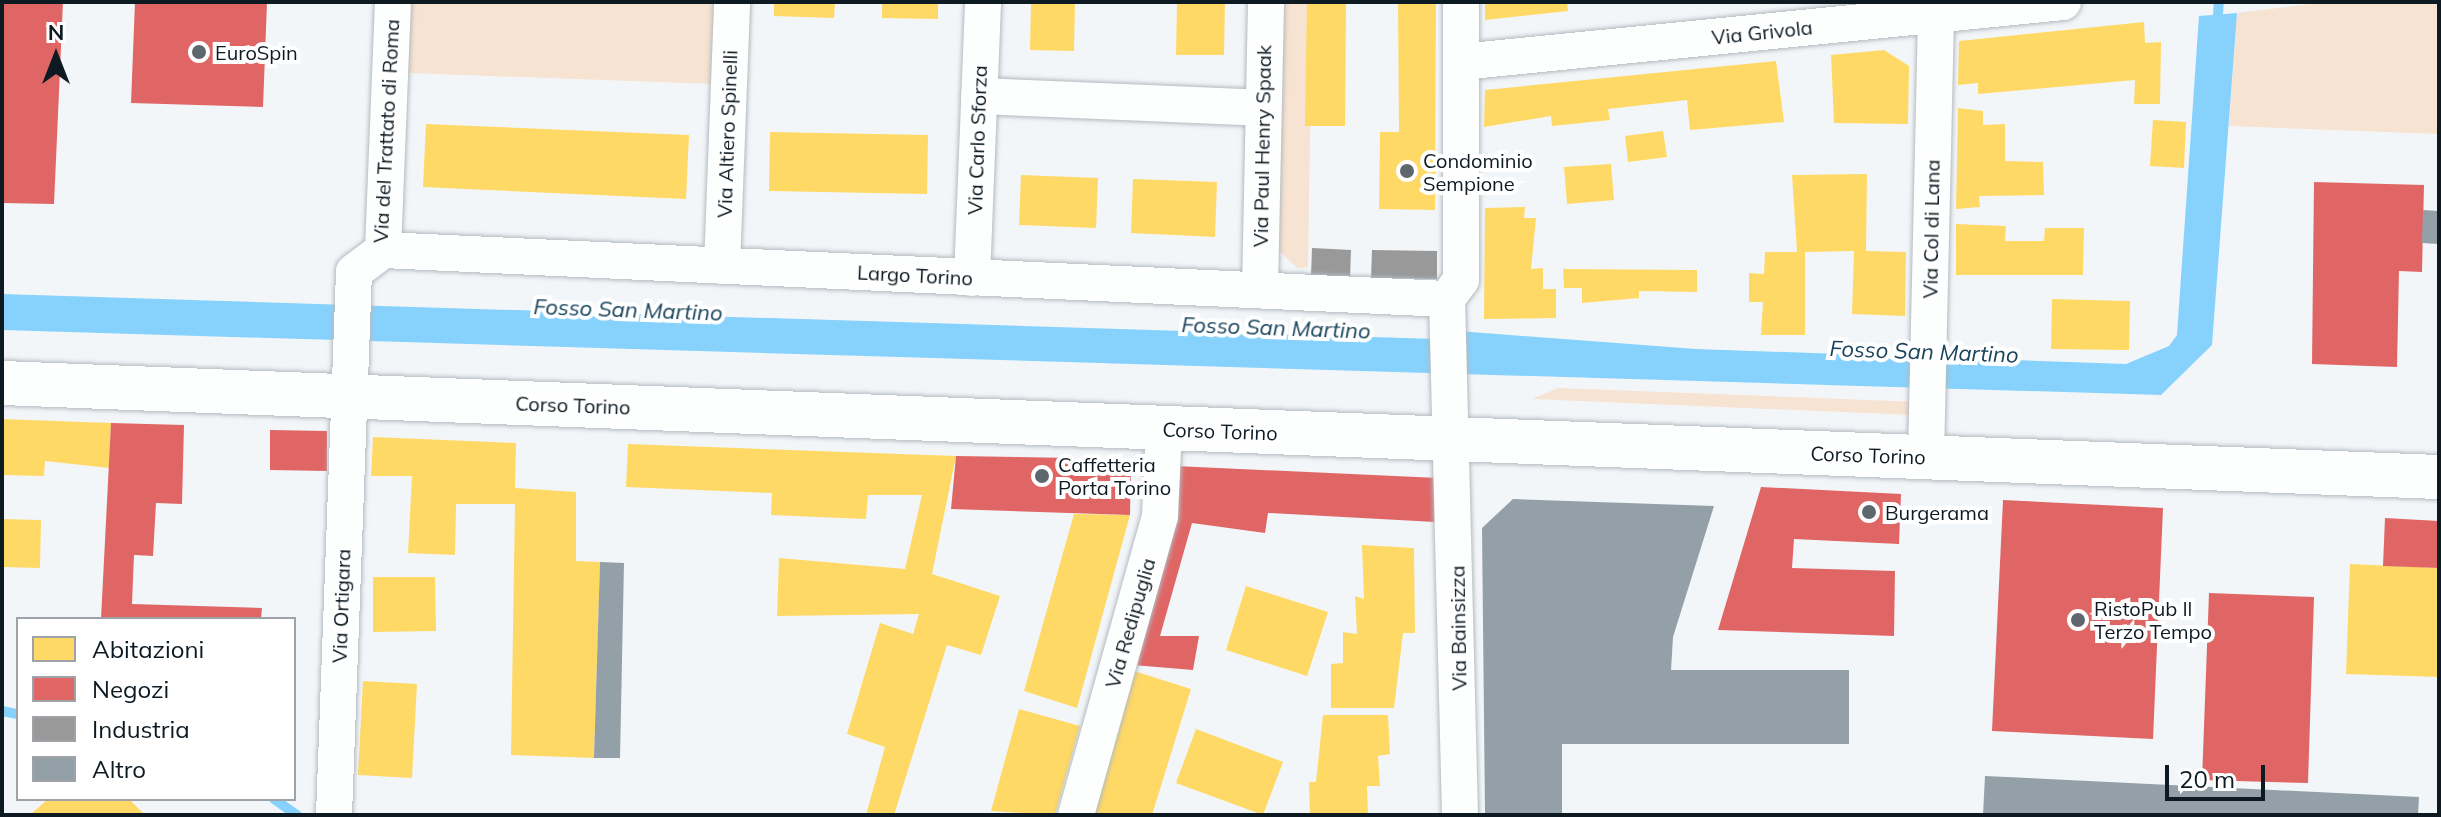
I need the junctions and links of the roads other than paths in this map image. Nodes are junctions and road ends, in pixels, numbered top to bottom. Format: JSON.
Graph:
{"nodes":[{"id":1,"x":393,"y":2,"type":"edge"},
{"id":2,"x":732,"y":2,"type":"edge"},
{"id":3,"x":983,"y":2,"type":"edge"},
{"id":4,"x":1266,"y":2,"type":"edge"},
{"id":5,"x":1461,"y":2,"type":"edge"},
{"id":6,"x":2063,"y":2,"type":"edge"},
{"id":7,"x":1936,"y":8,"type":"edge"},
{"id":8,"x":1461,"y":62,"type":"junction"},
{"id":9,"x":979,"y":96,"type":"junction"},
{"id":10,"x":1261,"y":108,"type":"junction"},
{"id":11,"x":383,"y":250,"type":"junction"},
{"id":12,"x":722,"y":266,"type":"junction"},
{"id":13,"x":972,"y":278,"type":"junction"},
{"id":14,"x":1260,"y":290,"type":"junction"},
{"id":15,"x":353,"y":295,"type":"joint"},
{"id":16,"x":1449,"y":313,"type":"junction"},
{"id":17,"x":349,"y":379,"type":"junction"},
{"id":18,"x":2,"y":383,"type":"edge"},
{"id":19,"x":1164,"y":429,"type":"junction"},
{"id":20,"x":1455,"y":441,"type":"junction"},
{"id":21,"x":1926,"y":457,"type":"junction"},
{"id":22,"x":2439,"y":477,"type":"edge"},
{"id":23,"x":334,"y":812,"type":"edge"},
{"id":24,"x":1076,"y":815,"type":"edge"},
{"id":25,"x":1460,"y":815,"type":"edge"}],
"edges":[{"from":1,"to":11,"type":"street","name":"Via del Trattato di Roma"},
{"from":2,"to":12,"type":"street","name":"Via Altiero Spinelli"},
{"from":3,"to":9,"type":"street","name":"Via Carlo Sforza"},
{"from":4,"to":10,"type":"street","name":"Via Paul Henry Spaak"},
{"from":5,"to":8,"type":"street","name":"Via Bainsizza"},
{"from":6,"to":7,"type":"street","name":"Via Grivola"},
{"from":7,"to":8,"type":"street","name":"Via Grivola"},
{"from":7,"to":21,"type":"street","name":"Via Col di Lana"},
{"from":8,"to":16,"type":"street","name":"Via Bainsizza"},
{"from":9,"to":10,"type":"street"},
{"from":9,"to":13,"type":"street","name":"Via Carlo Sforza"},
{"from":10,"to":14,"type":"street","name":"Via Paul Henry Spaak"},
{"from":11,"to":12,"type":"street","name":"Largo Torino"},
{"from":11,"to":15,"type":"street","name":"Via del Trattato di Roma"},
{"from":12,"to":13,"type":"street","name":"Largo Torino"},
{"from":13,"to":14,"type":"street","name":"Largo Torino"},
{"from":14,"to":16,"type":"street","name":"Largo Torino"},
{"from":15,"to":17,"type":"street","name":"Via Ortigara"},
{"from":16,"to":20,"type":"street","name":"Via Bainsizza"},
{"from":17,"to":18,"type":"main road","name":"Corso Torino"},
{"from":17,"to":19,"type":"main road","name":"Corso Torino"},
{"from":17,"to":23,"type":"street","name":"Via Ortigara"},
{"from":19,"to":20,"type":"main road","name":"Corso Torino"},
{"from":19,"to":24,"type":"street","name":"Via Redipuglia"},
{"from":20,"to":21,"type":"main road","name":"Corso Torino"},
{"from":20,"to":25,"type":"street","name":"Via Bainsizza"},
{"from":21,"to":22,"type":"main road","name":"Corso Torino"}]}
